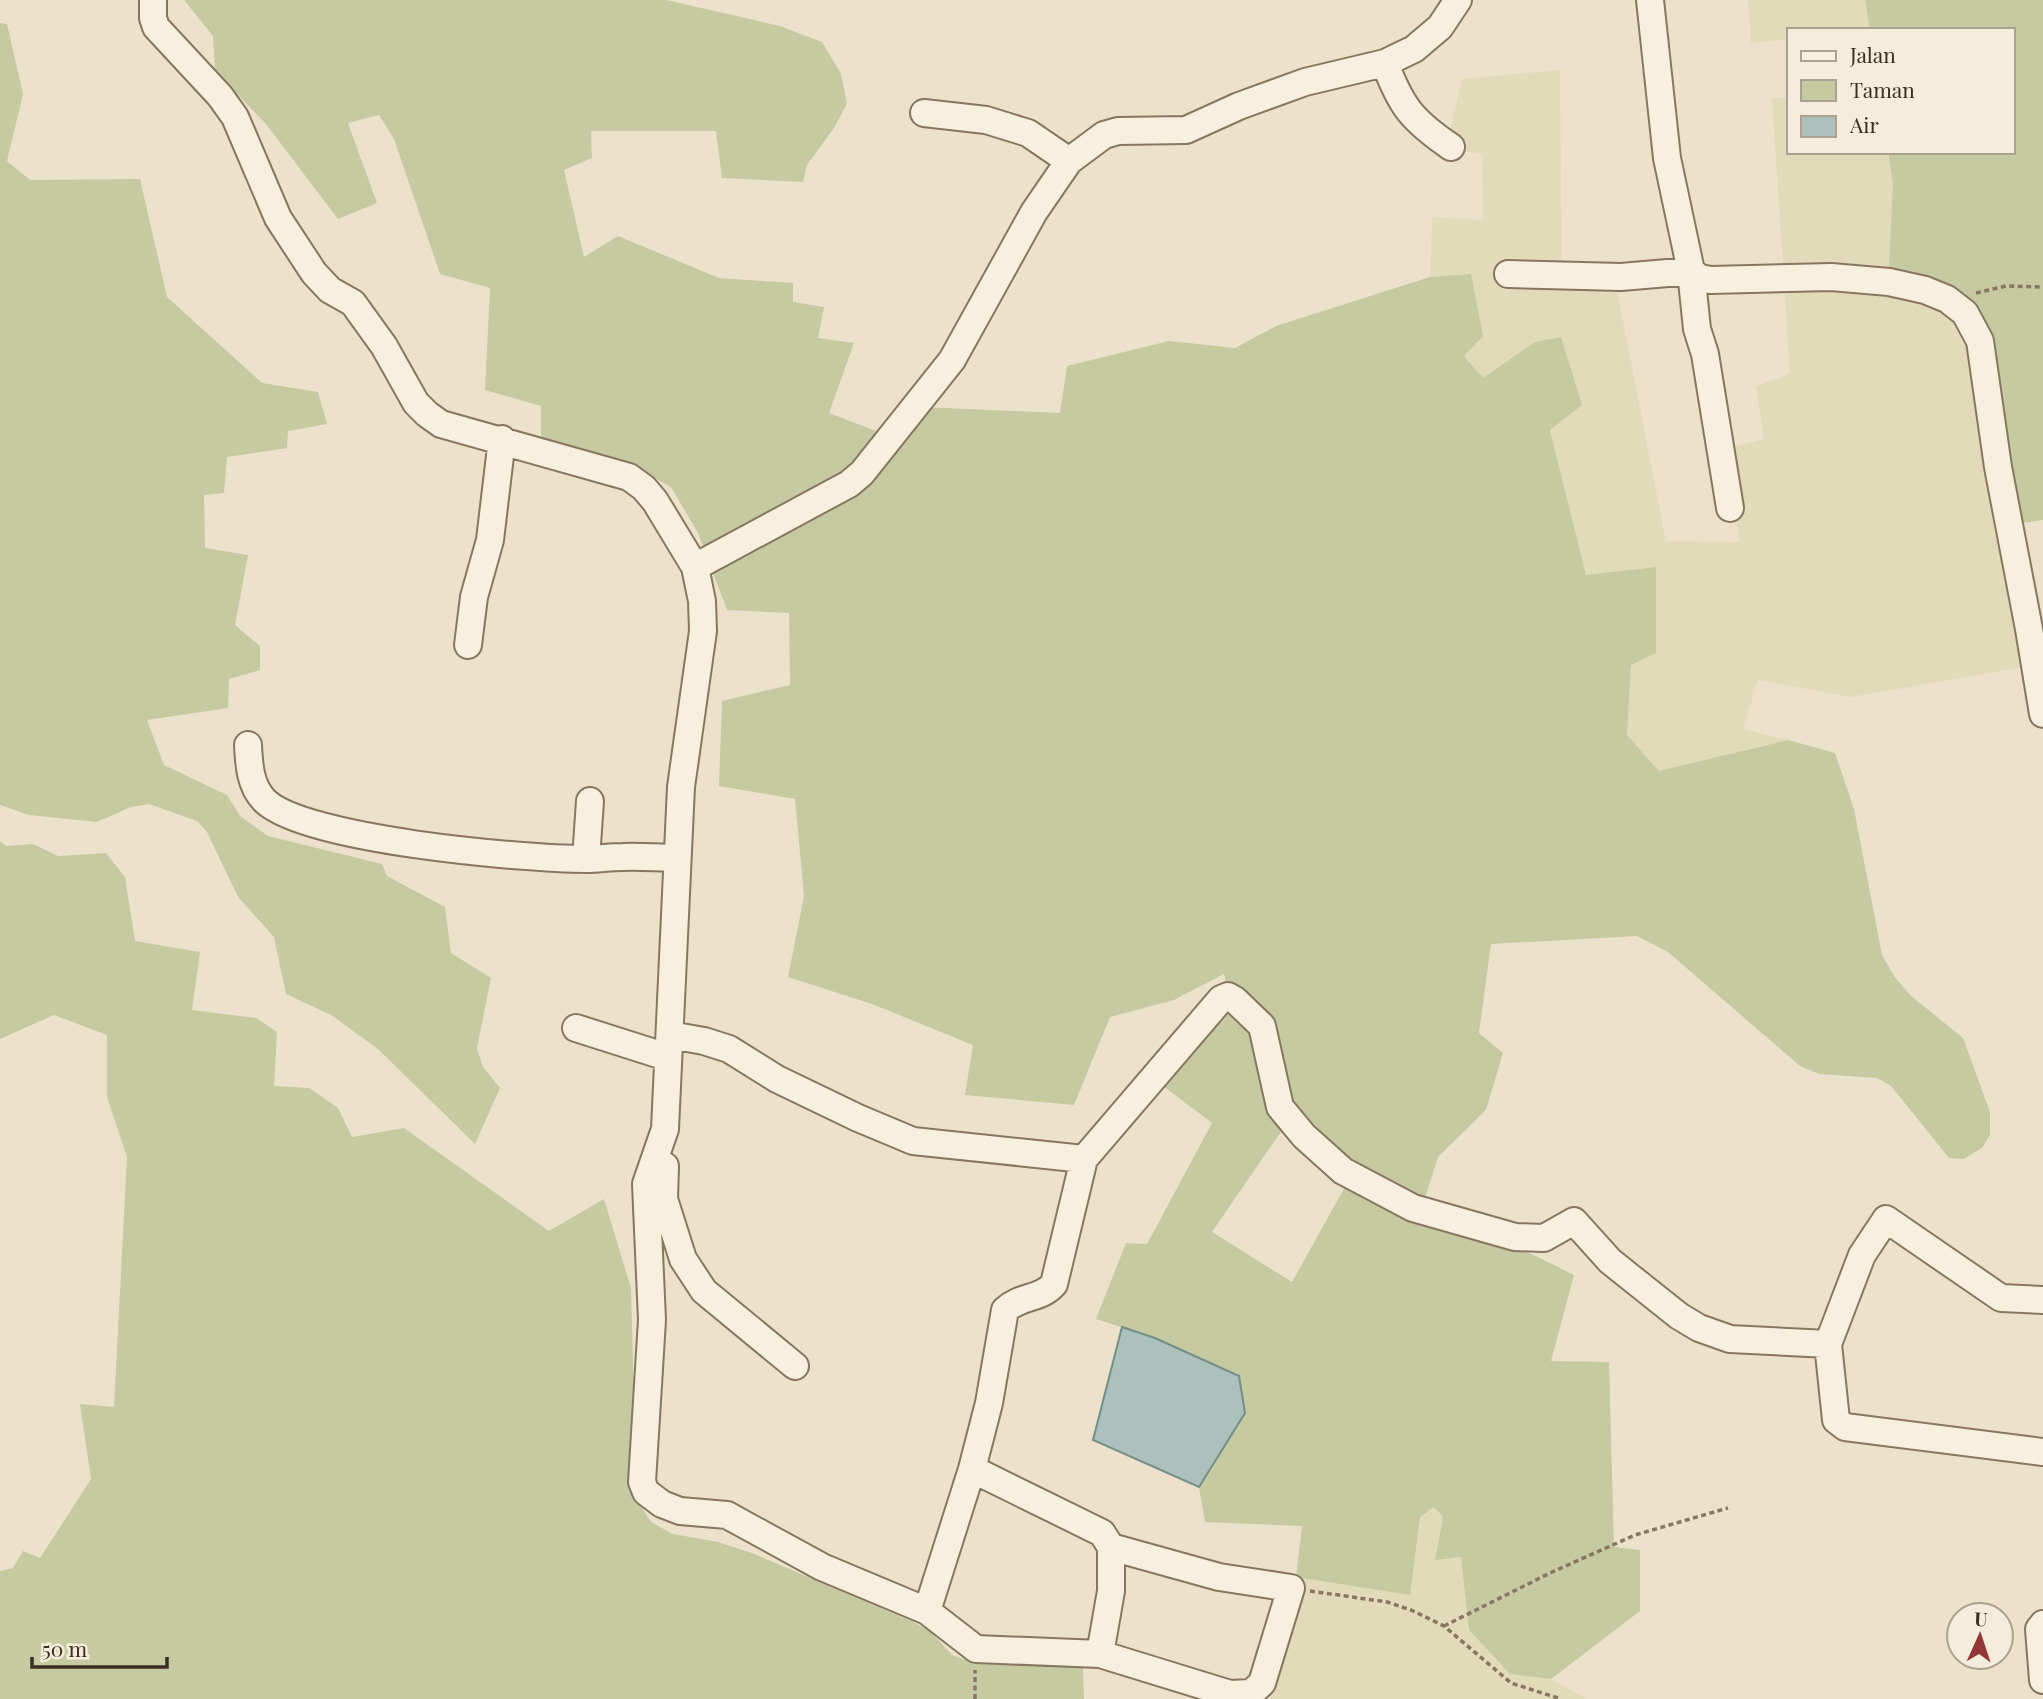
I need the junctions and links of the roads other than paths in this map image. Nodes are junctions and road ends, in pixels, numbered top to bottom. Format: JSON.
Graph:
{"nodes":[{"id":1,"x":153,"y":0,"type":"edge"},
{"id":2,"x":1458,"y":0,"type":"edge"},
{"id":3,"x":1650,"y":0,"type":"edge"},
{"id":4,"x":1385,"y":63,"type":"junction"},
{"id":5,"x":924,"y":113,"type":"dead end"},
{"id":6,"x":1451,"y":147,"type":"dead end"},
{"id":7,"x":1069,"y":161,"type":"junction"},
{"id":8,"x":1691,"y":271,"type":"junction"},
{"id":9,"x":1508,"y":274,"type":"dead end"},
{"id":10,"x":502,"y":439,"type":"junction"},
{"id":11,"x":1730,"y":508,"type":"dead end"},
{"id":12,"x":695,"y":567,"type":"junction"},
{"id":13,"x":468,"y":645,"type":"dead end"},
{"id":14,"x":2043,"y":714,"type":"edge"},
{"id":15,"x":248,"y":745,"type":"dead end"},
{"id":16,"x":590,"y":801,"type":"dead end"},
{"id":17,"x":676,"y":858,"type":"junction"},
{"id":18,"x":586,"y":859,"type":"junction"},
{"id":19,"x":576,"y":1028,"type":"dead end"},
{"id":20,"x":668,"y":1046,"type":"junction"},
{"id":21,"x":665,"y":1129,"type":"junction"},
{"id":22,"x":1084,"y":1159,"type":"junction"},
{"id":23,"x":2043,"y":1300,"type":"edge"},
{"id":24,"x":1828,"y":1344,"type":"junction"},
{"id":25,"x":795,"y":1366,"type":"dead end"},
{"id":26,"x":2043,"y":1452,"type":"edge"},
{"id":27,"x":972,"y":1469,"type":"junction"},
{"id":28,"x":1111,"y":1547,"type":"junction"},
{"id":29,"x":927,"y":1611,"type":"junction"},
{"id":30,"x":2043,"y":1624,"type":"edge"},
{"id":31,"x":1100,"y":1654,"type":"junction"},
{"id":32,"x":2043,"y":1680,"type":"edge"}],
"edges":[{"from":1,"to":10,"type":"street"},
{"from":2,"to":4,"type":"street"},
{"from":3,"to":8,"type":"street"},
{"from":4,"to":6,"type":"street"},
{"from":4,"to":7,"type":"street"},
{"from":5,"to":7,"type":"street"},
{"from":7,"to":12,"type":"street"},
{"from":8,"to":9,"type":"street"},
{"from":8,"to":11,"type":"street"},
{"from":8,"to":14,"type":"street"},
{"from":10,"to":12,"type":"street"},
{"from":10,"to":13,"type":"street"},
{"from":12,"to":17,"type":"street"},
{"from":15,"to":18,"type":"street"},
{"from":16,"to":18,"type":"street"},
{"from":17,"to":18,"type":"street"},
{"from":17,"to":20,"type":"street"},
{"from":19,"to":20,"type":"street"},
{"from":20,"to":21,"type":"street"},
{"from":20,"to":22,"type":"street"},
{"from":21,"to":25,"type":"street"},
{"from":21,"to":29,"type":"street"},
{"from":22,"to":24,"type":"street"},
{"from":22,"to":27,"type":"street"},
{"from":23,"to":24,"type":"street"},
{"from":24,"to":26,"type":"street"},
{"from":27,"to":28,"type":"street"},
{"from":27,"to":29,"type":"street"},
{"from":28,"to":31,"type":"street"},
{"from":28,"to":31,"type":"street"},
{"from":29,"to":31,"type":"street"},
{"from":30,"to":32,"type":"street"}]}
